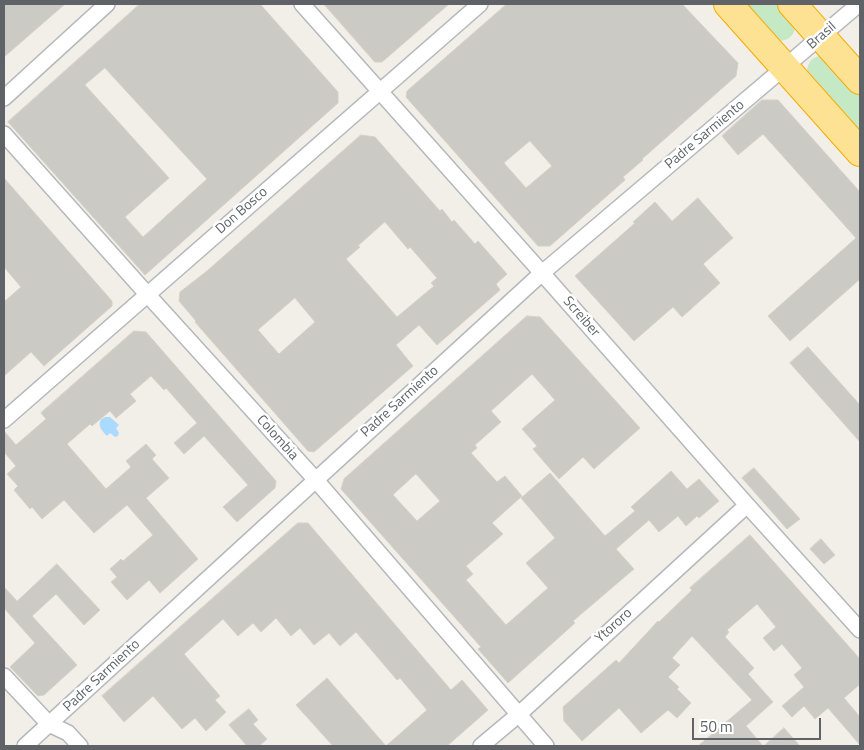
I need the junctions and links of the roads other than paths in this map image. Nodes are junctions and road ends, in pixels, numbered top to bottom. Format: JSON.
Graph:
{"nodes":[{"id":1,"x":107,"y":4,"type":"edge"},
{"id":2,"x":302,"y":4,"type":"edge"},
{"id":3,"x":480,"y":4,"type":"edge"},
{"id":4,"x":728,"y":4,"type":"edge"},
{"id":5,"x":792,"y":4,"type":"edge"},
{"id":6,"x":859,"y":4,"type":"edge"},
{"id":7,"x":821,"y":36,"type":"junction"},
{"id":8,"x":785,"y":68,"type":"junction"},
{"id":9,"x":860,"y":80,"type":"edge"},
{"id":10,"x":379,"y":92,"type":"junction"},
{"id":11,"x":4,"y":98,"type":"edge"},
{"id":12,"x":4,"y":134,"type":"edge"},
{"id":13,"x":860,"y":152,"type":"edge"},
{"id":14,"x":542,"y":272,"type":"junction"},
{"id":15,"x":147,"y":294,"type":"junction"},
{"id":16,"x":4,"y":420,"type":"edge"},
{"id":17,"x":315,"y":479,"type":"junction"},
{"id":18,"x":747,"y":505,"type":"junction"},
{"id":19,"x":860,"y":630,"type":"edge"},
{"id":20,"x":4,"y":676,"type":"edge"},
{"id":21,"x":518,"y":715,"type":"junction"},
{"id":22,"x":50,"y":724,"type":"junction"},
{"id":23,"x":25,"y":746,"type":"edge"},
{"id":24,"x":80,"y":746,"type":"edge"},
{"id":25,"x":481,"y":746,"type":"edge"},
{"id":26,"x":546,"y":746,"type":"edge"}],
"edges":[{"from":1,"to":11,"type":"street"},
{"from":2,"to":10,"type":"street","name":"Screiber"},
{"from":3,"to":10,"type":"street","name":"Don Bosco"},
{"from":4,"to":8,"type":"highway"},
{"from":5,"to":7,"type":"highway"},
{"from":6,"to":7,"type":"street","name":"Brasil"},
{"from":7,"to":8,"type":"street","name":"Brasil"},
{"from":7,"to":9,"type":"highway"},
{"from":8,"to":13,"type":"highway"},
{"from":8,"to":14,"type":"street","name":"Padre Sarmiento"},
{"from":10,"to":14,"type":"street","name":"Screiber"},
{"from":10,"to":15,"type":"street","name":"Don Bosco"},
{"from":12,"to":15,"type":"street","name":"Colombia"},
{"from":14,"to":17,"type":"street","name":"Padre Sarmiento"},
{"from":14,"to":18,"type":"street","name":"Screiber"},
{"from":15,"to":16,"type":"street","name":"Don Bosco"},
{"from":15,"to":17,"type":"street","name":"Colombia"},
{"from":17,"to":21,"type":"street","name":"Colombia"},
{"from":17,"to":22,"type":"street","name":"Padre Sarmiento"},
{"from":18,"to":19,"type":"street","name":"Screiber"},
{"from":18,"to":21,"type":"street","name":"Ytororo"},
{"from":20,"to":22,"type":"street"},
{"from":21,"to":25,"type":"street","name":"Ytororo"},
{"from":21,"to":26,"type":"street","name":"Colombia"},
{"from":22,"to":23,"type":"street","name":"Padre Sarmiento"},
{"from":22,"to":24,"type":"street"}]}
